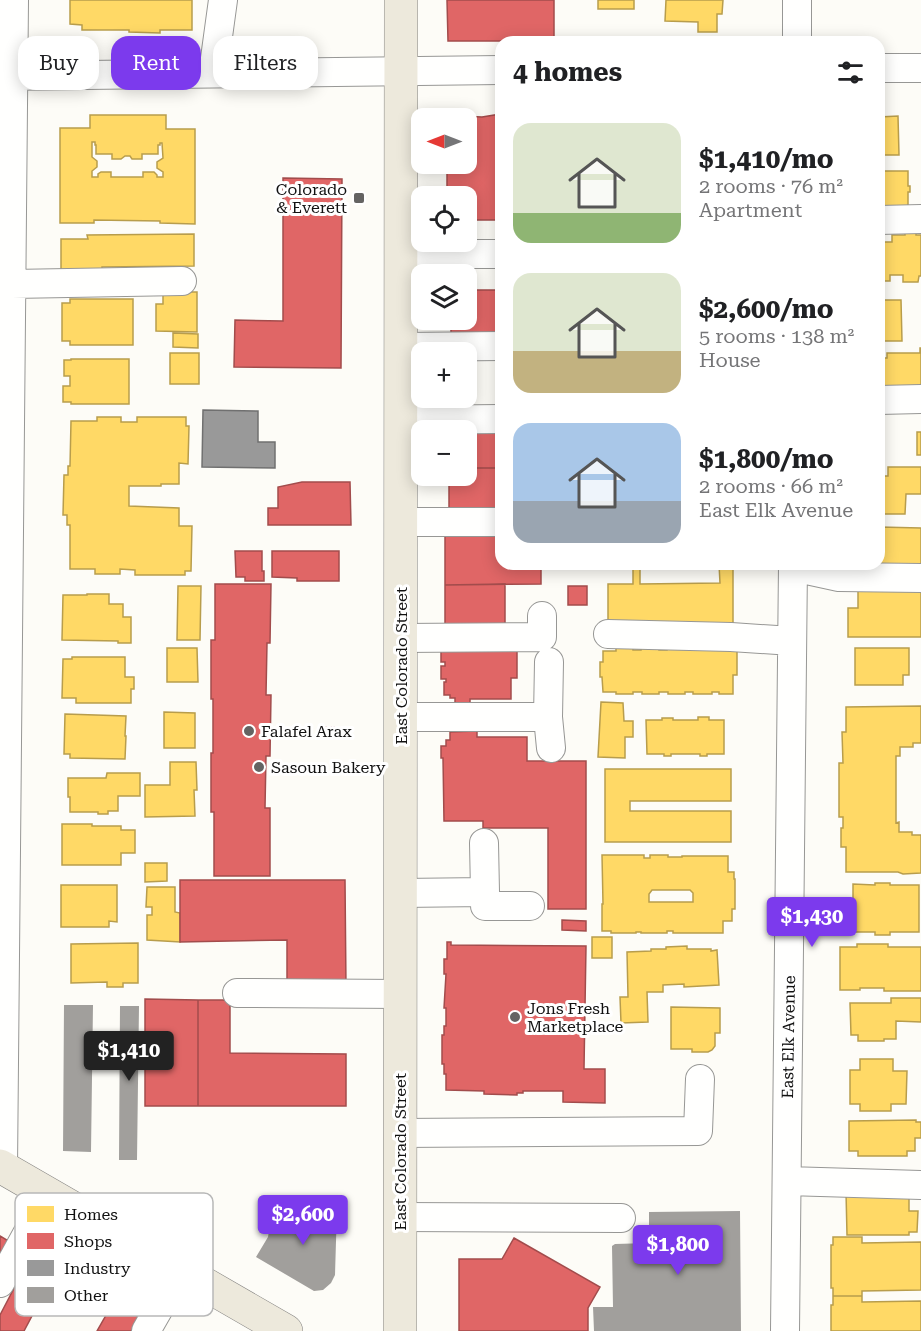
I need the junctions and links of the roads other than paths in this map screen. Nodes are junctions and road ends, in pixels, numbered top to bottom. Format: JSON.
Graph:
{"nodes":[{"id":1,"x":14,"y":0,"type":"edge"},
{"id":2,"x":223,"y":0,"type":"edge"},
{"id":3,"x":401,"y":0,"type":"edge"},
{"id":4,"x":797,"y":0,"type":"edge"},
{"id":5,"x":218,"y":36,"type":"edge"},
{"id":6,"x":797,"y":36,"type":"edge"},
{"id":7,"x":885,"y":68,"type":"edge"},
{"id":8,"x":921,"y":68,"type":"edge"},
{"id":9,"x":495,"y":70,"type":"edge"},
{"id":10,"x":401,"y":71,"type":"junction"},
{"id":11,"x":318,"y":72,"type":"edge"},
{"id":12,"x":213,"y":74,"type":"edge"},
{"id":13,"x":7,"y":76,"type":"edge"},
{"id":14,"x":885,"y":219,"type":"edge"},
{"id":15,"x":921,"y":219,"type":"edge"},
{"id":16,"x":495,"y":254,"type":"edge"},
{"id":17,"x":402,"y":255,"type":"junction"},
{"id":18,"x":182,"y":281,"type":"dead end"},
{"id":19,"x":12,"y":284,"type":"junction"},
{"id":20,"x":495,"y":346,"type":"edge"},
{"id":21,"x":402,"y":347,"type":"junction"},
{"id":22,"x":921,"y":399,"type":"edge"},
{"id":23,"x":885,"y":400,"type":"edge"},
{"id":24,"x":495,"y":403,"type":"edge"},
{"id":25,"x":401,"y":411,"type":"junction"},
{"id":26,"x":495,"y":419,"type":"edge"},
{"id":27,"x":401,"y":522,"type":"junction"},
{"id":28,"x":495,"y":522,"type":"edge"},
{"id":29,"x":793,"y":570,"type":"edge"},
{"id":30,"x":810,"y":570,"type":"edge"},
{"id":31,"x":921,"y":578,"type":"edge"},
{"id":32,"x":542,"y":616,"type":"dead end"},
{"id":33,"x":608,"y":634,"type":"dead end"},
{"id":34,"x":401,"y":638,"type":"junction"},
{"id":35,"x":792,"y":641,"type":"junction"},
{"id":36,"x":549,"y":662,"type":"dead end"},
{"id":37,"x":401,"y":717,"type":"junction"},
{"id":38,"x":548,"y":717,"type":"junction"},
{"id":39,"x":551,"y":748,"type":"dead end"},
{"id":40,"x":4,"y":771,"type":"edge"},
{"id":41,"x":484,"y":843,"type":"dead end"},
{"id":42,"x":485,"y":892,"type":"junction"},
{"id":43,"x":401,"y":893,"type":"junction"},
{"id":44,"x":530,"y":906,"type":"dead end"},
{"id":45,"x":237,"y":993,"type":"dead end"},
{"id":46,"x":400,"y":994,"type":"junction"},
{"id":47,"x":700,"y":1079,"type":"dead end"},
{"id":48,"x":400,"y":1133,"type":"junction"},
{"id":49,"x":1,"y":1167,"type":"edge"},
{"id":50,"x":921,"y":1168,"type":"edge"},
{"id":51,"x":787,"y":1174,"type":"junction"},
{"id":52,"x":921,"y":1185,"type":"edge"},
{"id":53,"x":47,"y":1193,"type":"edge"},
{"id":54,"x":400,"y":1217,"type":"junction"},
{"id":55,"x":621,"y":1218,"type":"dead end"},
{"id":56,"x":15,"y":1256,"type":"edge"},
{"id":57,"x":0,"y":1283,"type":"edge"},
{"id":58,"x":213,"y":1289,"type":"edge"},
{"id":59,"x":155,"y":1316,"type":"edge"},
{"id":60,"x":146,"y":1331,"type":"edge"},
{"id":61,"x":286,"y":1331,"type":"edge"},
{"id":62,"x":400,"y":1331,"type":"edge"},
{"id":63,"x":785,"y":1331,"type":"edge"}],
"edges":[{"from":1,"to":13,"type":"street"},
{"from":2,"to":5,"type":"street"},
{"from":3,"to":10,"type":"main road","name":"East Colorado Street"},
{"from":4,"to":6,"type":"street"},
{"from":7,"to":8,"type":"street"},
{"from":9,"to":10,"type":"street"},
{"from":10,"to":11,"type":"street"},
{"from":10,"to":17,"type":"main road","name":"East Colorado Street"},
{"from":12,"to":13,"type":"street"},
{"from":13,"to":19,"type":"street"},
{"from":14,"to":15,"type":"street"},
{"from":16,"to":17,"type":"street"},
{"from":17,"to":21,"type":"main road","name":"East Colorado Street"},
{"from":18,"to":19,"type":"street"},
{"from":19,"to":40,"type":"street"},
{"from":20,"to":21,"type":"street"},
{"from":21,"to":25,"type":"main road","name":"East Colorado Street"},
{"from":22,"to":23,"type":"street"},
{"from":24,"to":25,"type":"street"},
{"from":25,"to":26,"type":"street"},
{"from":25,"to":27,"type":"main road","name":"East Colorado Street"},
{"from":27,"to":28,"type":"street"},
{"from":27,"to":34,"type":"main road","name":"East Colorado Street"},
{"from":29,"to":35,"type":"street","name":"East Elk Avenue"},
{"from":30,"to":31,"type":"street"},
{"from":32,"to":34,"type":"street"},
{"from":33,"to":35,"type":"street"},
{"from":34,"to":37,"type":"main road","name":"East Colorado Street"},
{"from":35,"to":51,"type":"street","name":"East Elk Avenue"},
{"from":36,"to":38,"type":"street"},
{"from":37,"to":38,"type":"street"},
{"from":37,"to":43,"type":"main road","name":"East Colorado Street"},
{"from":38,"to":39,"type":"street"},
{"from":40,"to":49,"type":"street"},
{"from":41,"to":42,"type":"street"},
{"from":42,"to":43,"type":"street"},
{"from":42,"to":44,"type":"street"},
{"from":43,"to":46,"type":"main road","name":"East Colorado Street"},
{"from":45,"to":46,"type":"street"},
{"from":46,"to":48,"type":"main road","name":"East Colorado Street"},
{"from":47,"to":48,"type":"street"},
{"from":48,"to":54,"type":"main road","name":"East Colorado Street"},
{"from":49,"to":53,"type":"main road"},
{"from":50,"to":51,"type":"street"},
{"from":51,"to":52,"type":"street"},
{"from":51,"to":63,"type":"street","name":"East Elk Avenue"},
{"from":54,"to":55,"type":"street"},
{"from":54,"to":62,"type":"main road","name":"East Colorado Street"},
{"from":56,"to":57,"type":"street"},
{"from":58,"to":61,"type":"main road"},
{"from":59,"to":60,"type":"street"}]}
